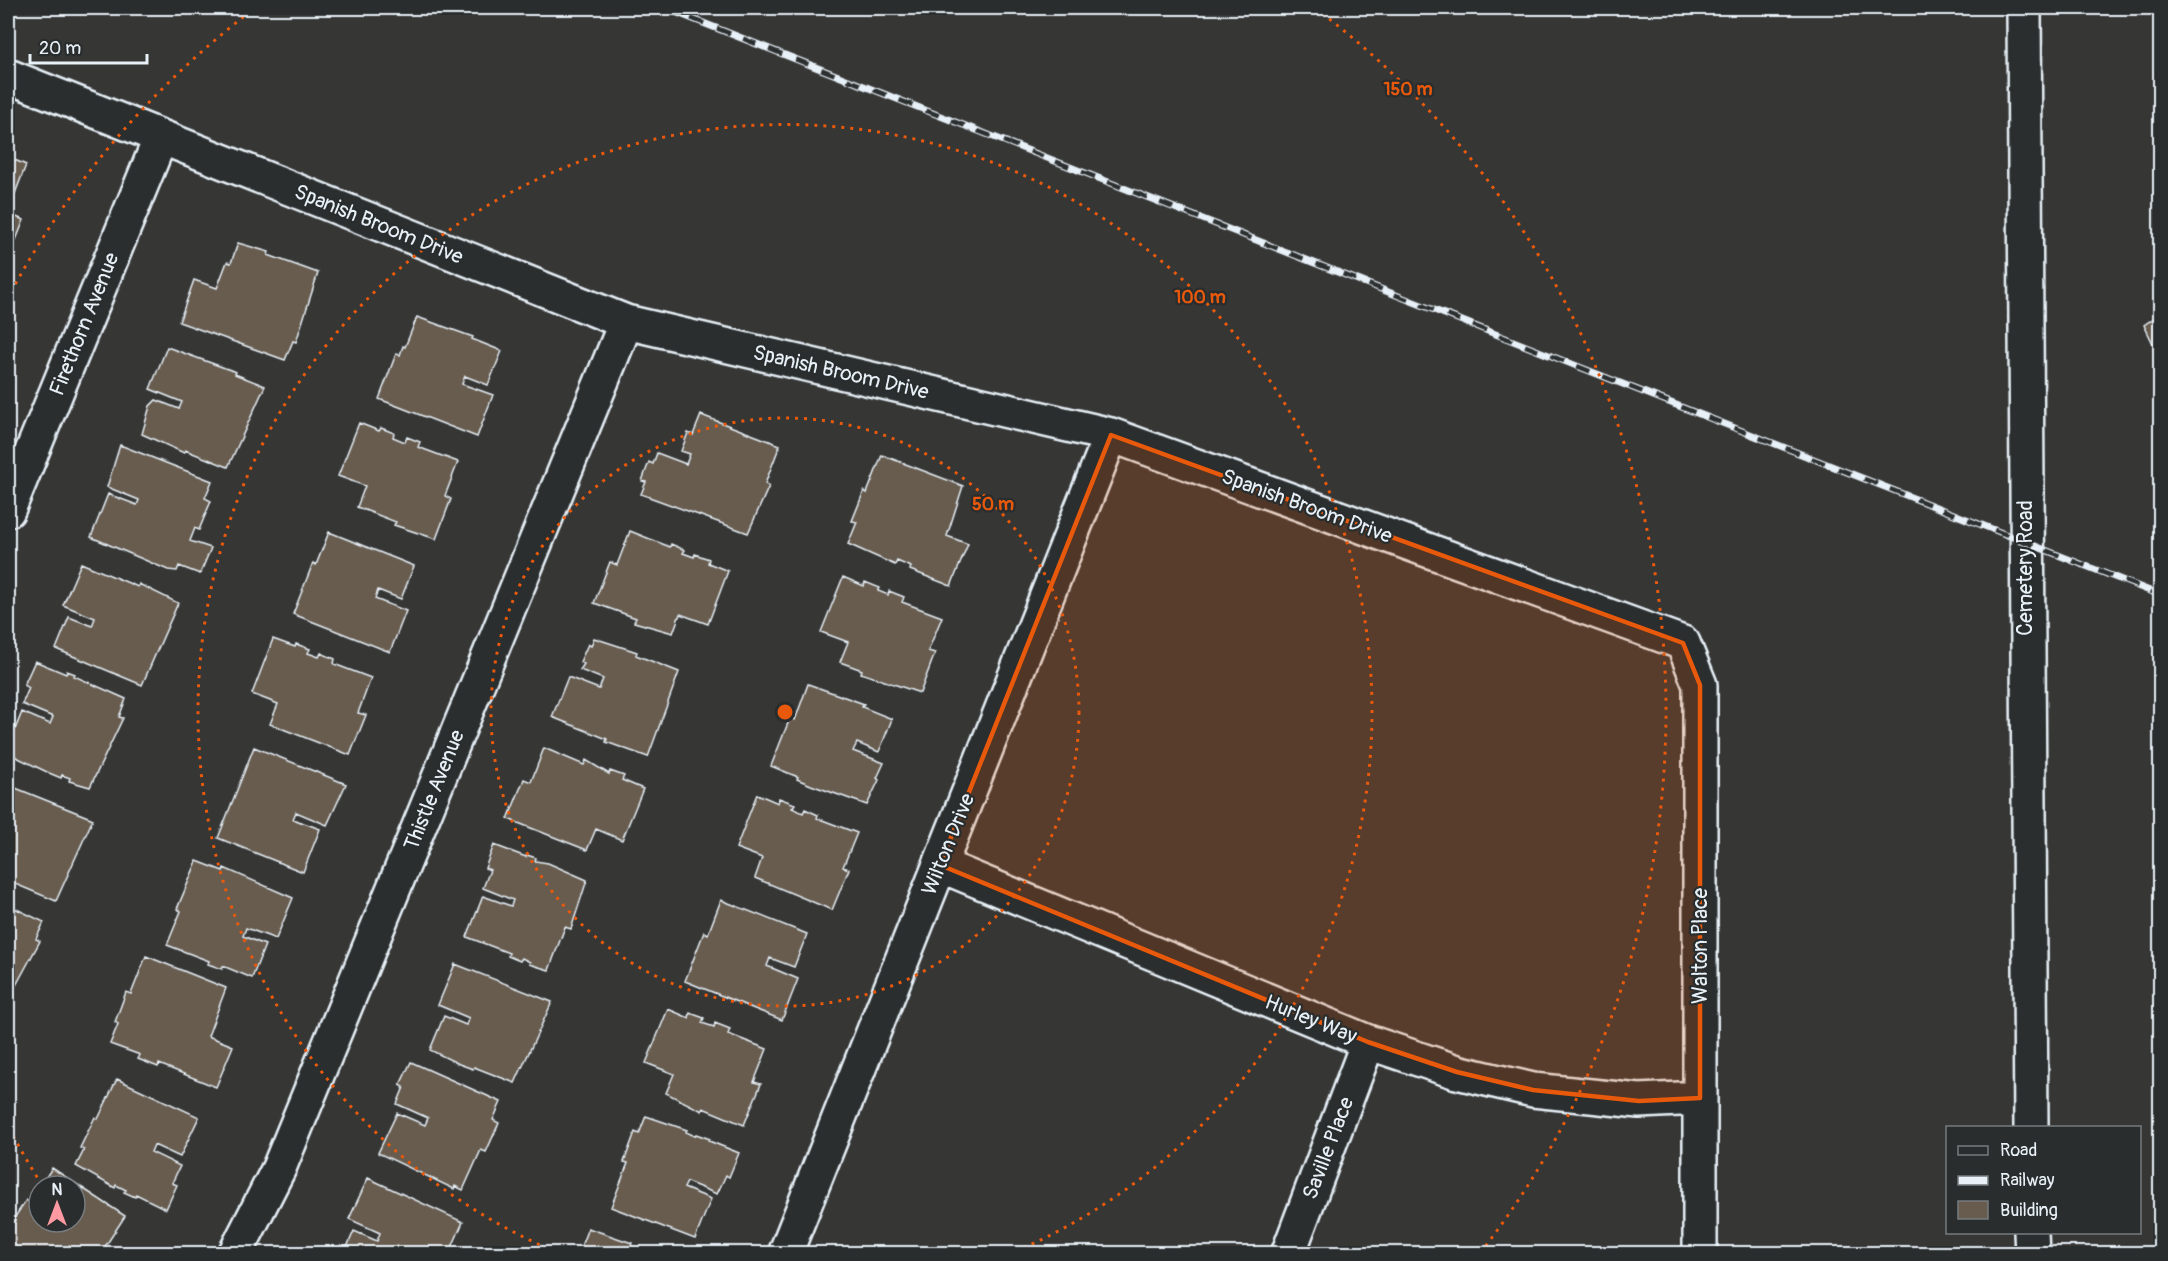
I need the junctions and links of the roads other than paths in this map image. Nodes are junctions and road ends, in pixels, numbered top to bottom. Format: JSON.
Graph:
{"nodes":[{"id":1,"x":2024,"y":8,"type":"edge"},
{"id":2,"x":8,"y":76,"type":"edge"},
{"id":3,"x":161,"y":137,"type":"junction"},
{"id":4,"x":626,"y":322,"type":"junction"},
{"id":5,"x":1110,"y":435,"type":"junction"},
{"id":6,"x":8,"y":510,"type":"edge"},
{"id":7,"x":1683,"y":643,"type":"joint"},
{"id":8,"x":940,"y":865,"type":"junction"},
{"id":9,"x":1368,"y":1042,"type":"junction"},
{"id":10,"x":1700,"y":1098,"type":"junction"},
{"id":11,"x":2031,"y":1126,"type":"edge"},
{"id":12,"x":2031,"y":1234,"type":"edge"},
{"id":13,"x":235,"y":1254,"type":"edge"},
{"id":14,"x":785,"y":1254,"type":"edge"},
{"id":15,"x":1288,"y":1254,"type":"edge"},
{"id":16,"x":1700,"y":1254,"type":"edge"},
{"id":17,"x":2032,"y":1254,"type":"edge"}],
"edges":[{"from":1,"to":11,"type":"street","name":"Cemetery Road"},
{"from":2,"to":3,"type":"street","name":"Spanish Broom Drive"},
{"from":3,"to":4,"type":"street","name":"Spanish Broom Drive"},
{"from":3,"to":6,"type":"street","name":"Firethorn Avenue"},
{"from":4,"to":5,"type":"street","name":"Spanish Broom Drive"},
{"from":4,"to":13,"type":"street","name":"Thistle Avenue"},
{"from":5,"to":7,"type":"street","name":"Spanish Broom Drive"},
{"from":5,"to":8,"type":"street","name":"Wilton Drive"},
{"from":7,"to":10,"type":"street","name":"Walton Place"},
{"from":8,"to":9,"type":"street","name":"Hurley Way"},
{"from":8,"to":14,"type":"street","name":"Wilton Drive"},
{"from":9,"to":10,"type":"street","name":"Hurley Way"},
{"from":9,"to":15,"type":"street","name":"Saville Place"},
{"from":10,"to":16,"type":"street","name":"Walton Place"},
{"from":12,"to":17,"type":"street"}]}
